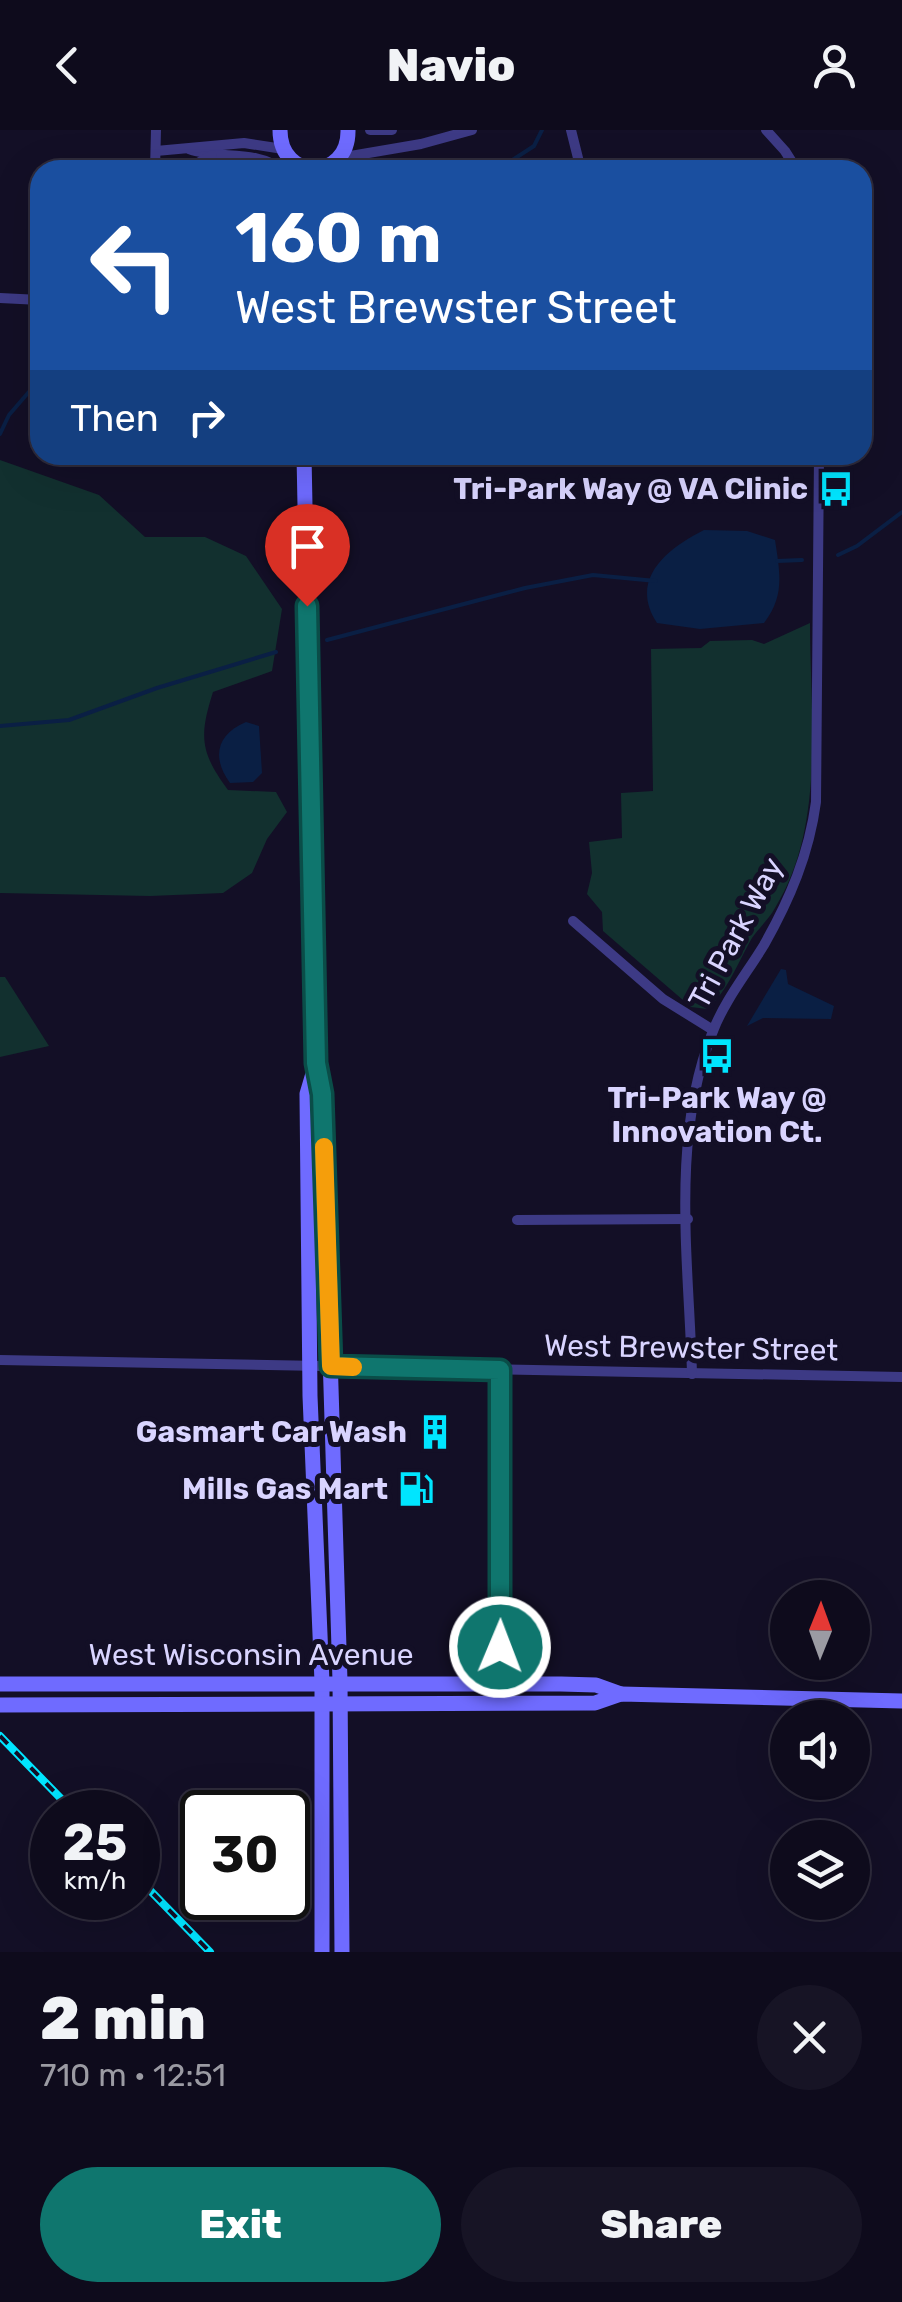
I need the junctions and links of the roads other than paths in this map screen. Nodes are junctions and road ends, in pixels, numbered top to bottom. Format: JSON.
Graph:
{"nodes":[{"id":1,"x":156,"y":130,"type":"edge"},
{"id":2,"x":280,"y":130,"type":"edge"},
{"id":3,"x":348,"y":130,"type":"edge"},
{"id":4,"x":370,"y":130,"type":"edge"},
{"id":5,"x":392,"y":130,"type":"edge"},
{"id":6,"x":472,"y":130,"type":"edge"},
{"id":7,"x":571,"y":130,"type":"edge"},
{"id":8,"x":766,"y":130,"type":"edge"},
{"id":9,"x":189,"y":149,"type":"junction"},
{"id":10,"x":156,"y":151,"type":"junction"},
{"id":11,"x":213,"y":154,"type":"junction"},
{"id":12,"x":156,"y":160,"type":"edge"},
{"id":13,"x":202,"y":160,"type":"edge"},
{"id":14,"x":275,"y":160,"type":"edge"},
{"id":15,"x":283,"y":160,"type":"edge"},
{"id":16,"x":285,"y":160,"type":"edge"},
{"id":17,"x":337,"y":160,"type":"edge"},
{"id":18,"x":351,"y":160,"type":"edge"},
{"id":19,"x":579,"y":160,"type":"edge"},
{"id":20,"x":791,"y":160,"type":"edge"},
{"id":21,"x":0,"y":298,"type":"edge"},
{"id":22,"x":30,"y":300,"type":"edge"},
{"id":23,"x":304,"y":465,"type":"edge"},
{"id":24,"x":819,"y":465,"type":"edge"},
{"id":25,"x":573,"y":922,"type":"dead end"},
{"id":26,"x":713,"y":1030,"type":"junction"},
{"id":27,"x":316,"y":1063,"type":"junction"},
{"id":28,"x":517,"y":1220,"type":"dead end"},
{"id":29,"x":688,"y":1220,"type":"junction"},
{"id":30,"x":0,"y":1360,"type":"edge"},
{"id":31,"x":310,"y":1366,"type":"junction"},
{"id":32,"x":331,"y":1366,"type":"junction"},
{"id":33,"x":500,"y":1370,"type":"junction"},
{"id":34,"x":692,"y":1374,"type":"junction"},
{"id":35,"x":902,"y":1377,"type":"edge"},
{"id":36,"x":322,"y":1682,"type":"junction"},
{"id":37,"x":340,"y":1682,"type":"junction"},
{"id":38,"x":499,"y":1683,"type":"junction"},
{"id":39,"x":0,"y":1684,"type":"edge"},
{"id":40,"x":620,"y":1694,"type":"junction"},
{"id":41,"x":902,"y":1701,"type":"edge"},
{"id":42,"x":321,"y":1704,"type":"junction"},
{"id":43,"x":340,"y":1704,"type":"junction"},
{"id":44,"x":0,"y":1705,"type":"edge"},
{"id":45,"x":322,"y":1952,"type":"edge"},
{"id":46,"x":342,"y":1952,"type":"edge"}],
"edges":[{"from":1,"to":10,"type":"street"},
{"from":2,"to":16,"type":"main road"},
{"from":3,"to":17,"type":"main road"},
{"from":4,"to":5,"type":"street"},
{"from":6,"to":18,"type":"street"},
{"from":7,"to":19,"type":"street"},
{"from":8,"to":20,"type":"street"},
{"from":9,"to":10,"type":"street"},
{"from":9,"to":11,"type":"street"},
{"from":9,"to":15,"type":"street"},
{"from":10,"to":12,"type":"street"},
{"from":11,"to":13,"type":"street"},
{"from":11,"to":14,"type":"street"},
{"from":21,"to":22,"type":"street"},
{"from":23,"to":27,"type":"main road"},
{"from":24,"to":26,"type":"street","name":"Tri Park Way"},
{"from":25,"to":26,"type":"street"},
{"from":26,"to":29,"type":"street","name":"Tri Park Way"},
{"from":27,"to":31,"type":"main road"},
{"from":27,"to":32,"type":"main road"},
{"from":28,"to":29,"type":"street"},
{"from":29,"to":34,"type":"street","name":"Tri Park Way"},
{"from":30,"to":31,"type":"street","name":"West Brewster Street"},
{"from":31,"to":32,"type":"street","name":"West Brewster Street"},
{"from":31,"to":36,"type":"main road"},
{"from":32,"to":33,"type":"street","name":"West Brewster Street"},
{"from":32,"to":37,"type":"main road"},
{"from":33,"to":34,"type":"street","name":"West Brewster Street"},
{"from":33,"to":38,"type":"street"},
{"from":34,"to":35,"type":"street","name":"West Brewster Street"},
{"from":36,"to":37,"type":"main road","name":"West Wisconsin Avenue"},
{"from":36,"to":39,"type":"main road","name":"West Wisconsin Avenue"},
{"from":36,"to":42,"type":"main road"},
{"from":37,"to":38,"type":"main road","name":"West Wisconsin Avenue"},
{"from":37,"to":43,"type":"main road"},
{"from":38,"to":40,"type":"main road","name":"West Wisconsin Avenue"},
{"from":40,"to":41,"type":"main road","name":"West Wisconsin Avenue"},
{"from":40,"to":43,"type":"main road","name":"West Wisconsin Avenue"},
{"from":42,"to":43,"type":"main road","name":"West Wisconsin Avenue"},
{"from":42,"to":44,"type":"main road","name":"West Wisconsin Avenue"},
{"from":42,"to":45,"type":"main road"},
{"from":43,"to":46,"type":"main road"}]}
